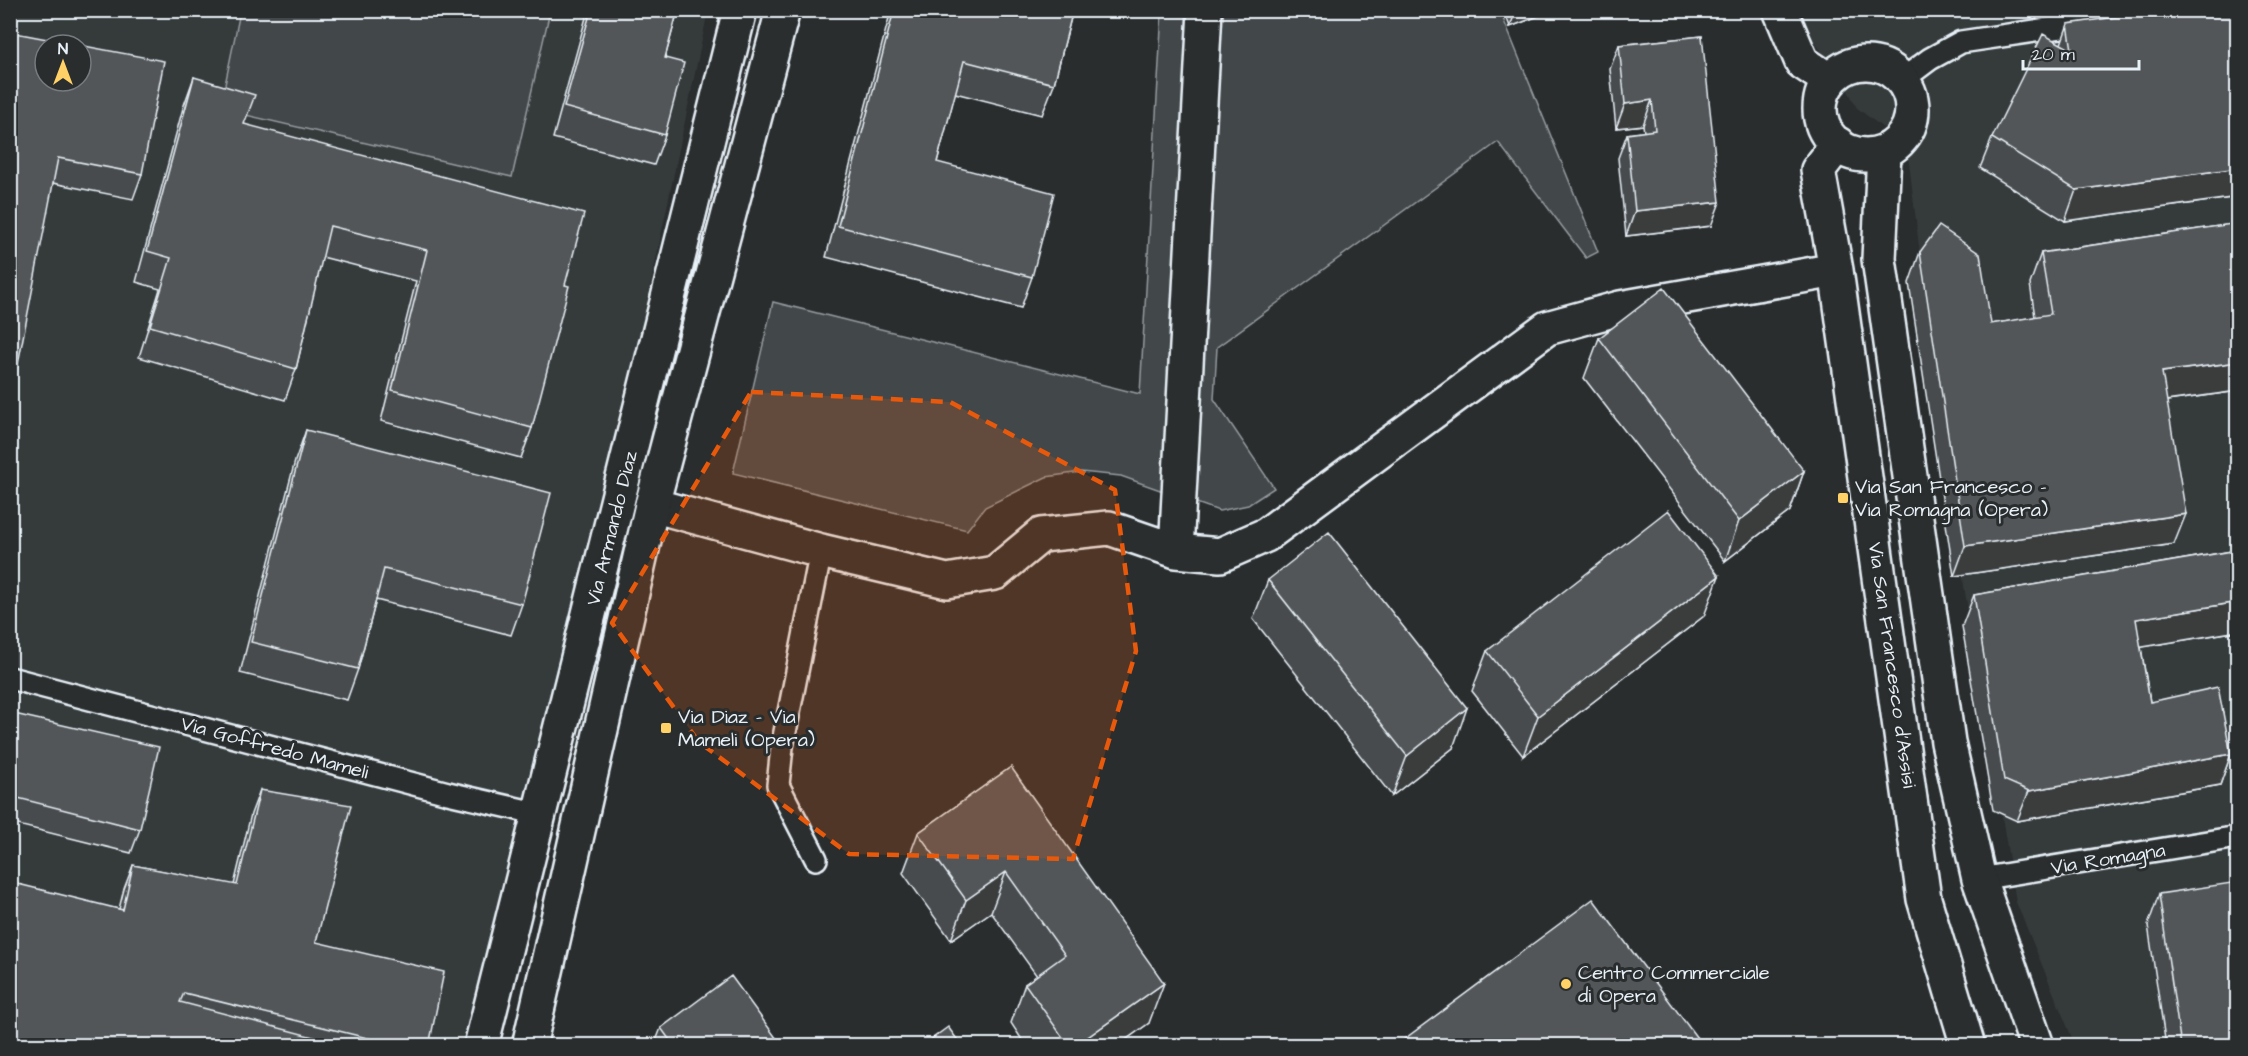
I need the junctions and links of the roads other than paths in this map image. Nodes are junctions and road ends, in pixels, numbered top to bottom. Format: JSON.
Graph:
{"nodes":[{"id":1,"x":740,"y":10,"type":"edge"},
{"id":2,"x":783,"y":10,"type":"edge"},
{"id":3,"x":1205,"y":10,"type":"edge"},
{"id":4,"x":1780,"y":10,"type":"edge"},
{"id":5,"x":2119,"y":19,"type":"edge"},
{"id":6,"x":1902,"y":80,"type":"junction"},
{"id":7,"x":1830,"y":81,"type":"junction"},
{"id":8,"x":1838,"y":144,"type":"junction"},
{"id":9,"x":1884,"y":152,"type":"junction"},
{"id":10,"x":1836,"y":270,"type":"junction"},
{"id":11,"x":652,"y":505,"type":"junction"},
{"id":12,"x":821,"y":551,"type":"junction"},
{"id":13,"x":1176,"y":551,"type":"junction"},
{"id":14,"x":10,"y":678,"type":"edge"},
{"id":15,"x":540,"y":814,"type":"junction"},
{"id":16,"x":2238,"y":837,"type":"edge"},
{"id":17,"x":816,"y":859,"type":"dead end"},
{"id":18,"x":1979,"y":879,"type":"junction"},
{"id":19,"x":481,"y":1046,"type":"edge"},
{"id":20,"x":529,"y":1046,"type":"edge"},
{"id":21,"x":1968,"y":1046,"type":"edge"},
{"id":22,"x":2037,"y":1046,"type":"edge"}],
"edges":[{"from":1,"to":15,"type":"street","name":"Via Armando Diaz"},
{"from":2,"to":11,"type":"street","name":"Via Armando Diaz"},
{"from":3,"to":13,"type":"street"},
{"from":4,"to":7,"type":"street"},
{"from":5,"to":6,"type":"lane"},
{"from":6,"to":7,"type":"street"},
{"from":6,"to":9,"type":"street"},
{"from":7,"to":8,"type":"street"},
{"from":8,"to":9,"type":"street"},
{"from":8,"to":10,"type":"street","name":"Via San Francesco d'Assisi"},
{"from":9,"to":18,"type":"street"},
{"from":10,"to":13,"type":"street"},
{"from":10,"to":21,"type":"street","name":"Via San Francesco d'Assisi"},
{"from":11,"to":12,"type":"street"},
{"from":11,"to":20,"type":"street","name":"Via Armando Diaz"},
{"from":12,"to":13,"type":"street"},
{"from":12,"to":17,"type":"lane"},
{"from":14,"to":15,"type":"lane","name":"Via Goffredo Mameli"},
{"from":15,"to":19,"type":"street","name":"Via Armando Diaz"},
{"from":16,"to":18,"type":"lane","name":"Via Romagna"},
{"from":18,"to":22,"type":"street"}]}
